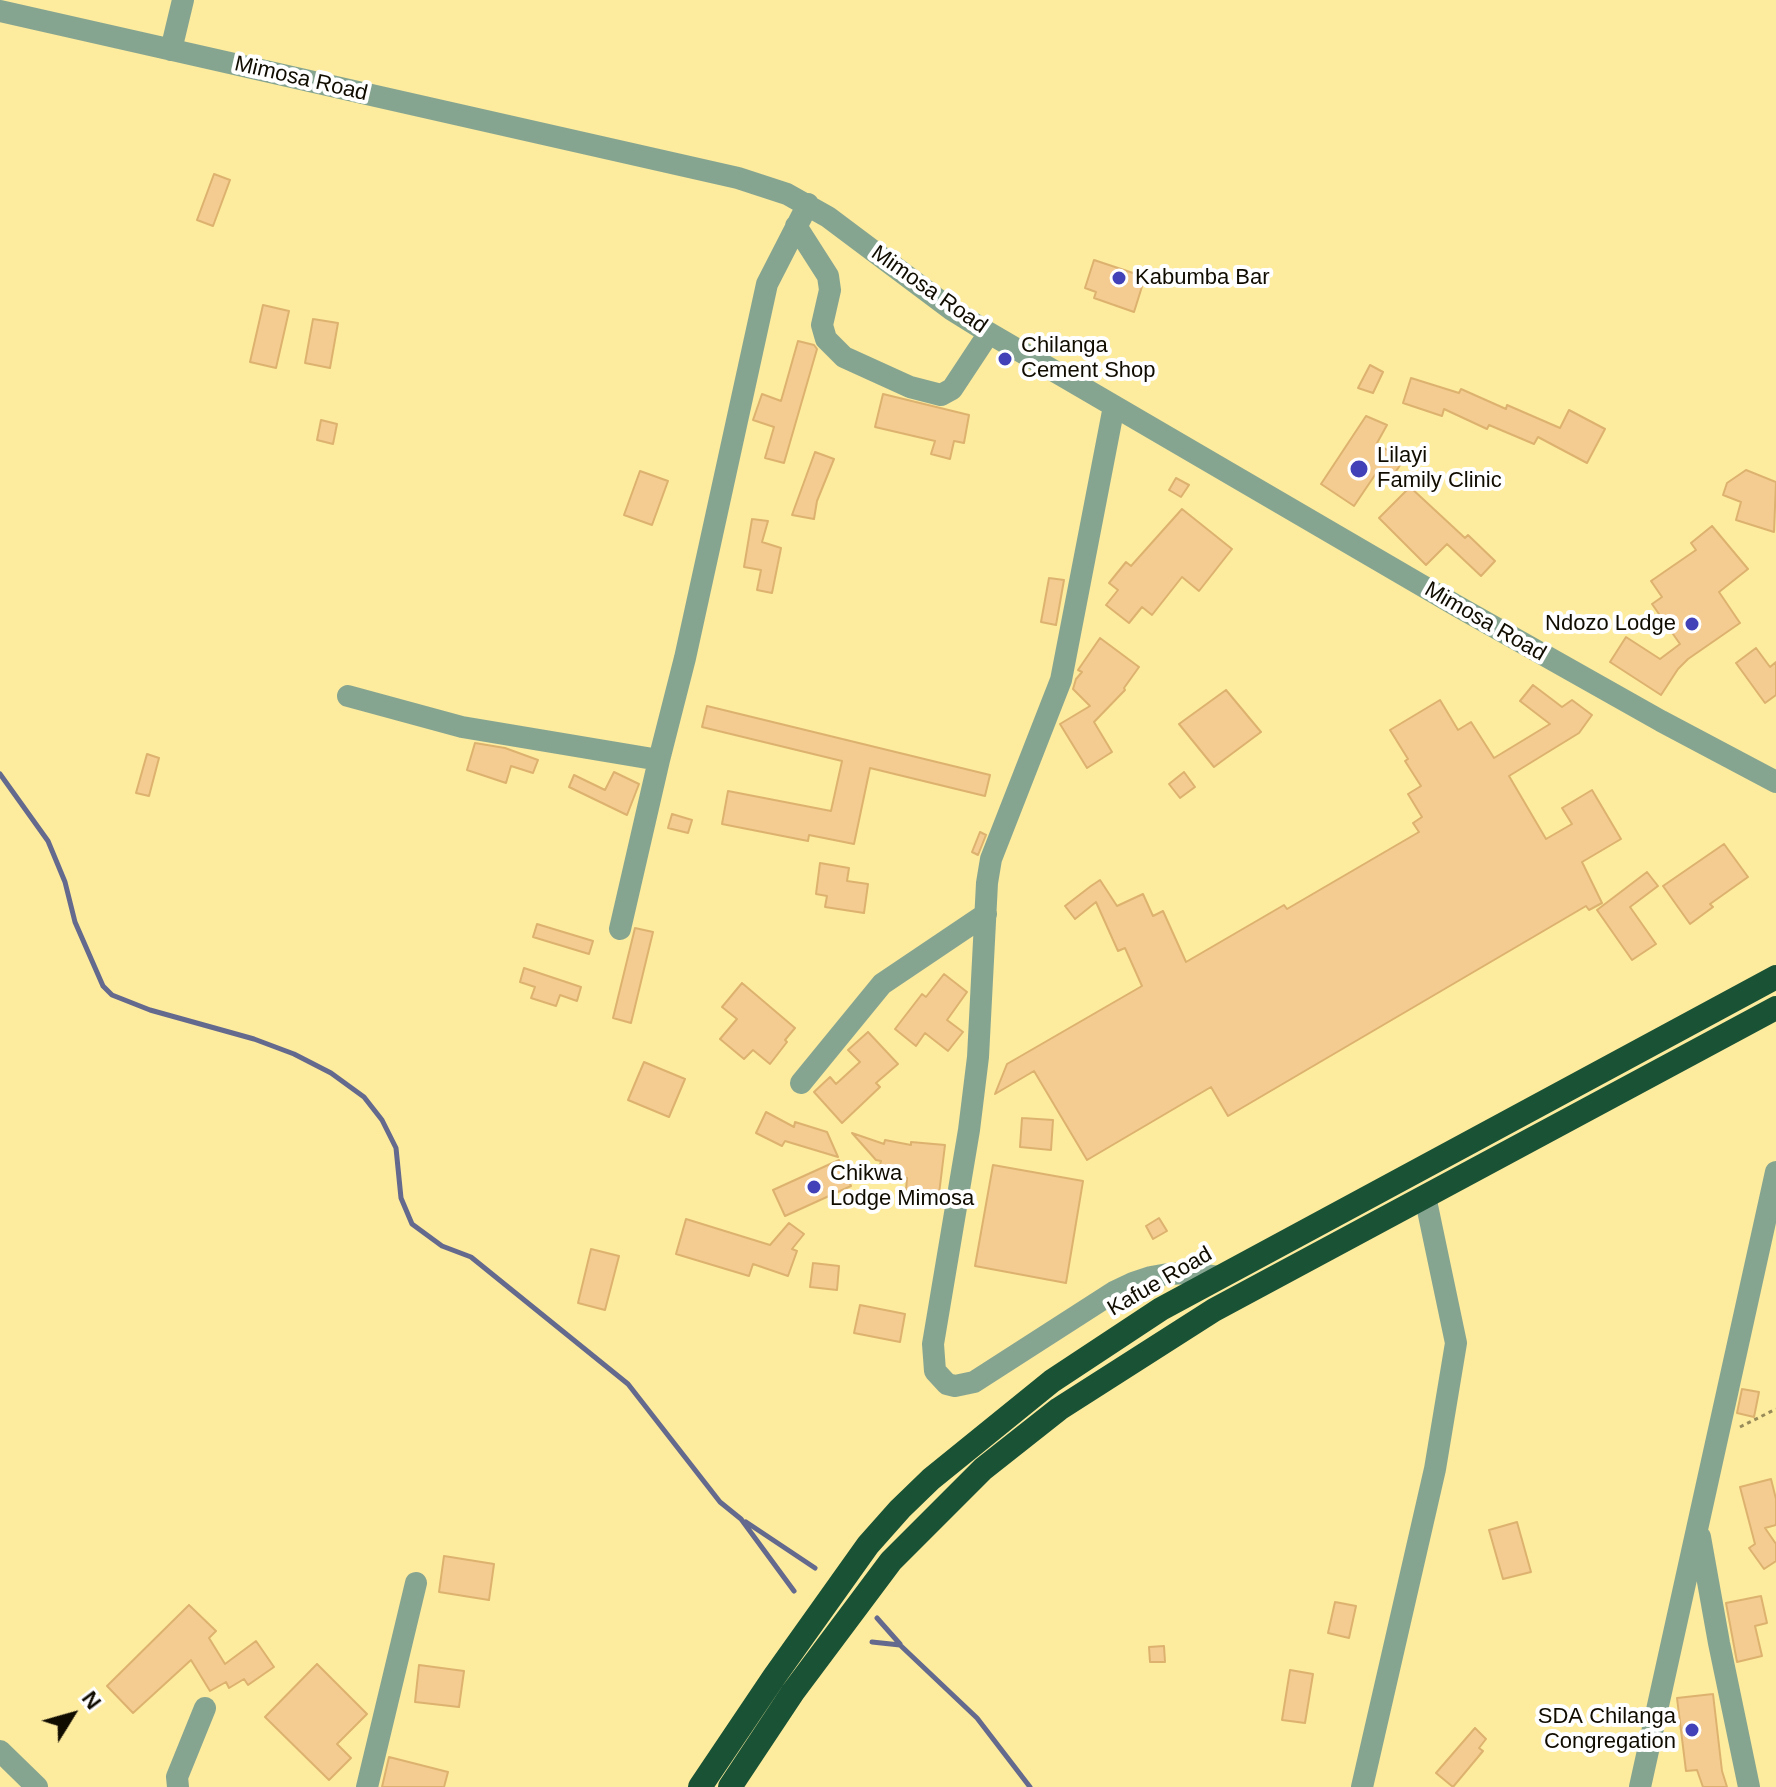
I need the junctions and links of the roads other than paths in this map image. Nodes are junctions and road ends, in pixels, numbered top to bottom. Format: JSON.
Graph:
{"nodes":[{"id":1,"x":183,"y":0,"type":"edge"},
{"id":2,"x":0,"y":11,"type":"edge"},
{"id":3,"x":171,"y":50,"type":"junction"},
{"id":4,"x":808,"y":204,"type":"junction"},
{"id":5,"x":796,"y":226,"type":"junction"},
{"id":6,"x":989,"y":333,"type":"junction"},
{"id":7,"x":1114,"y":406,"type":"junction"},
{"id":8,"x":348,"y":696,"type":"dead end"},
{"id":9,"x":659,"y":760,"type":"junction"},
{"id":10,"x":1776,"y":782,"type":"edge"},
{"id":11,"x":986,"y":914,"type":"junction"},
{"id":12,"x":620,"y":929,"type":"dead end"},
{"id":13,"x":1776,"y":977,"type":"edge"},
{"id":14,"x":1776,"y":1008,"type":"edge"},
{"id":15,"x":801,"y":1083,"type":"dead end"},
{"id":16,"x":1776,"y":1172,"type":"edge"},
{"id":17,"x":1425,"y":1196,"type":"junction"},
{"id":18,"x":1219,"y":1277,"type":"junction"},
{"id":19,"x":1699,"y":1528,"type":"junction"},
{"id":20,"x":416,"y":1583,"type":"dead end"},
{"id":21,"x":205,"y":1708,"type":"dead end"},
{"id":22,"x":0,"y":1751,"type":"edge"},
{"id":23,"x":37,"y":1787,"type":"edge"},
{"id":24,"x":178,"y":1787,"type":"edge"},
{"id":25,"x":367,"y":1787,"type":"edge"},
{"id":26,"x":700,"y":1787,"type":"edge"},
{"id":27,"x":730,"y":1787,"type":"edge"},
{"id":28,"x":1362,"y":1787,"type":"edge"},
{"id":29,"x":1640,"y":1787,"type":"edge"},
{"id":30,"x":1749,"y":1787,"type":"edge"}],
"edges":[{"from":1,"to":3,"type":"street"},
{"from":2,"to":3,"type":"street","name":"Mimosa Road"},
{"from":3,"to":4,"type":"street","name":"Mimosa Road"},
{"from":4,"to":5,"type":"street"},
{"from":4,"to":6,"type":"street","name":"Mimosa Road"},
{"from":5,"to":6,"type":"street"},
{"from":5,"to":9,"type":"street"},
{"from":6,"to":7,"type":"street","name":"Mimosa Road"},
{"from":7,"to":10,"type":"street","name":"Mimosa Road"},
{"from":7,"to":11,"type":"street"},
{"from":8,"to":9,"type":"street"},
{"from":9,"to":12,"type":"street"},
{"from":11,"to":15,"type":"street"},
{"from":11,"to":18,"type":"street"},
{"from":13,"to":18,"type":"highway","name":"Kafue Road"},
{"from":14,"to":17,"type":"highway"},
{"from":16,"to":19,"type":"street"},
{"from":17,"to":27,"type":"highway"},
{"from":17,"to":28,"type":"street"},
{"from":18,"to":26,"type":"highway","name":"Kafue Road"},
{"from":19,"to":29,"type":"street"},
{"from":19,"to":30,"type":"street"},
{"from":20,"to":25,"type":"street"},
{"from":21,"to":24,"type":"street"},
{"from":22,"to":23,"type":"street"}]}
